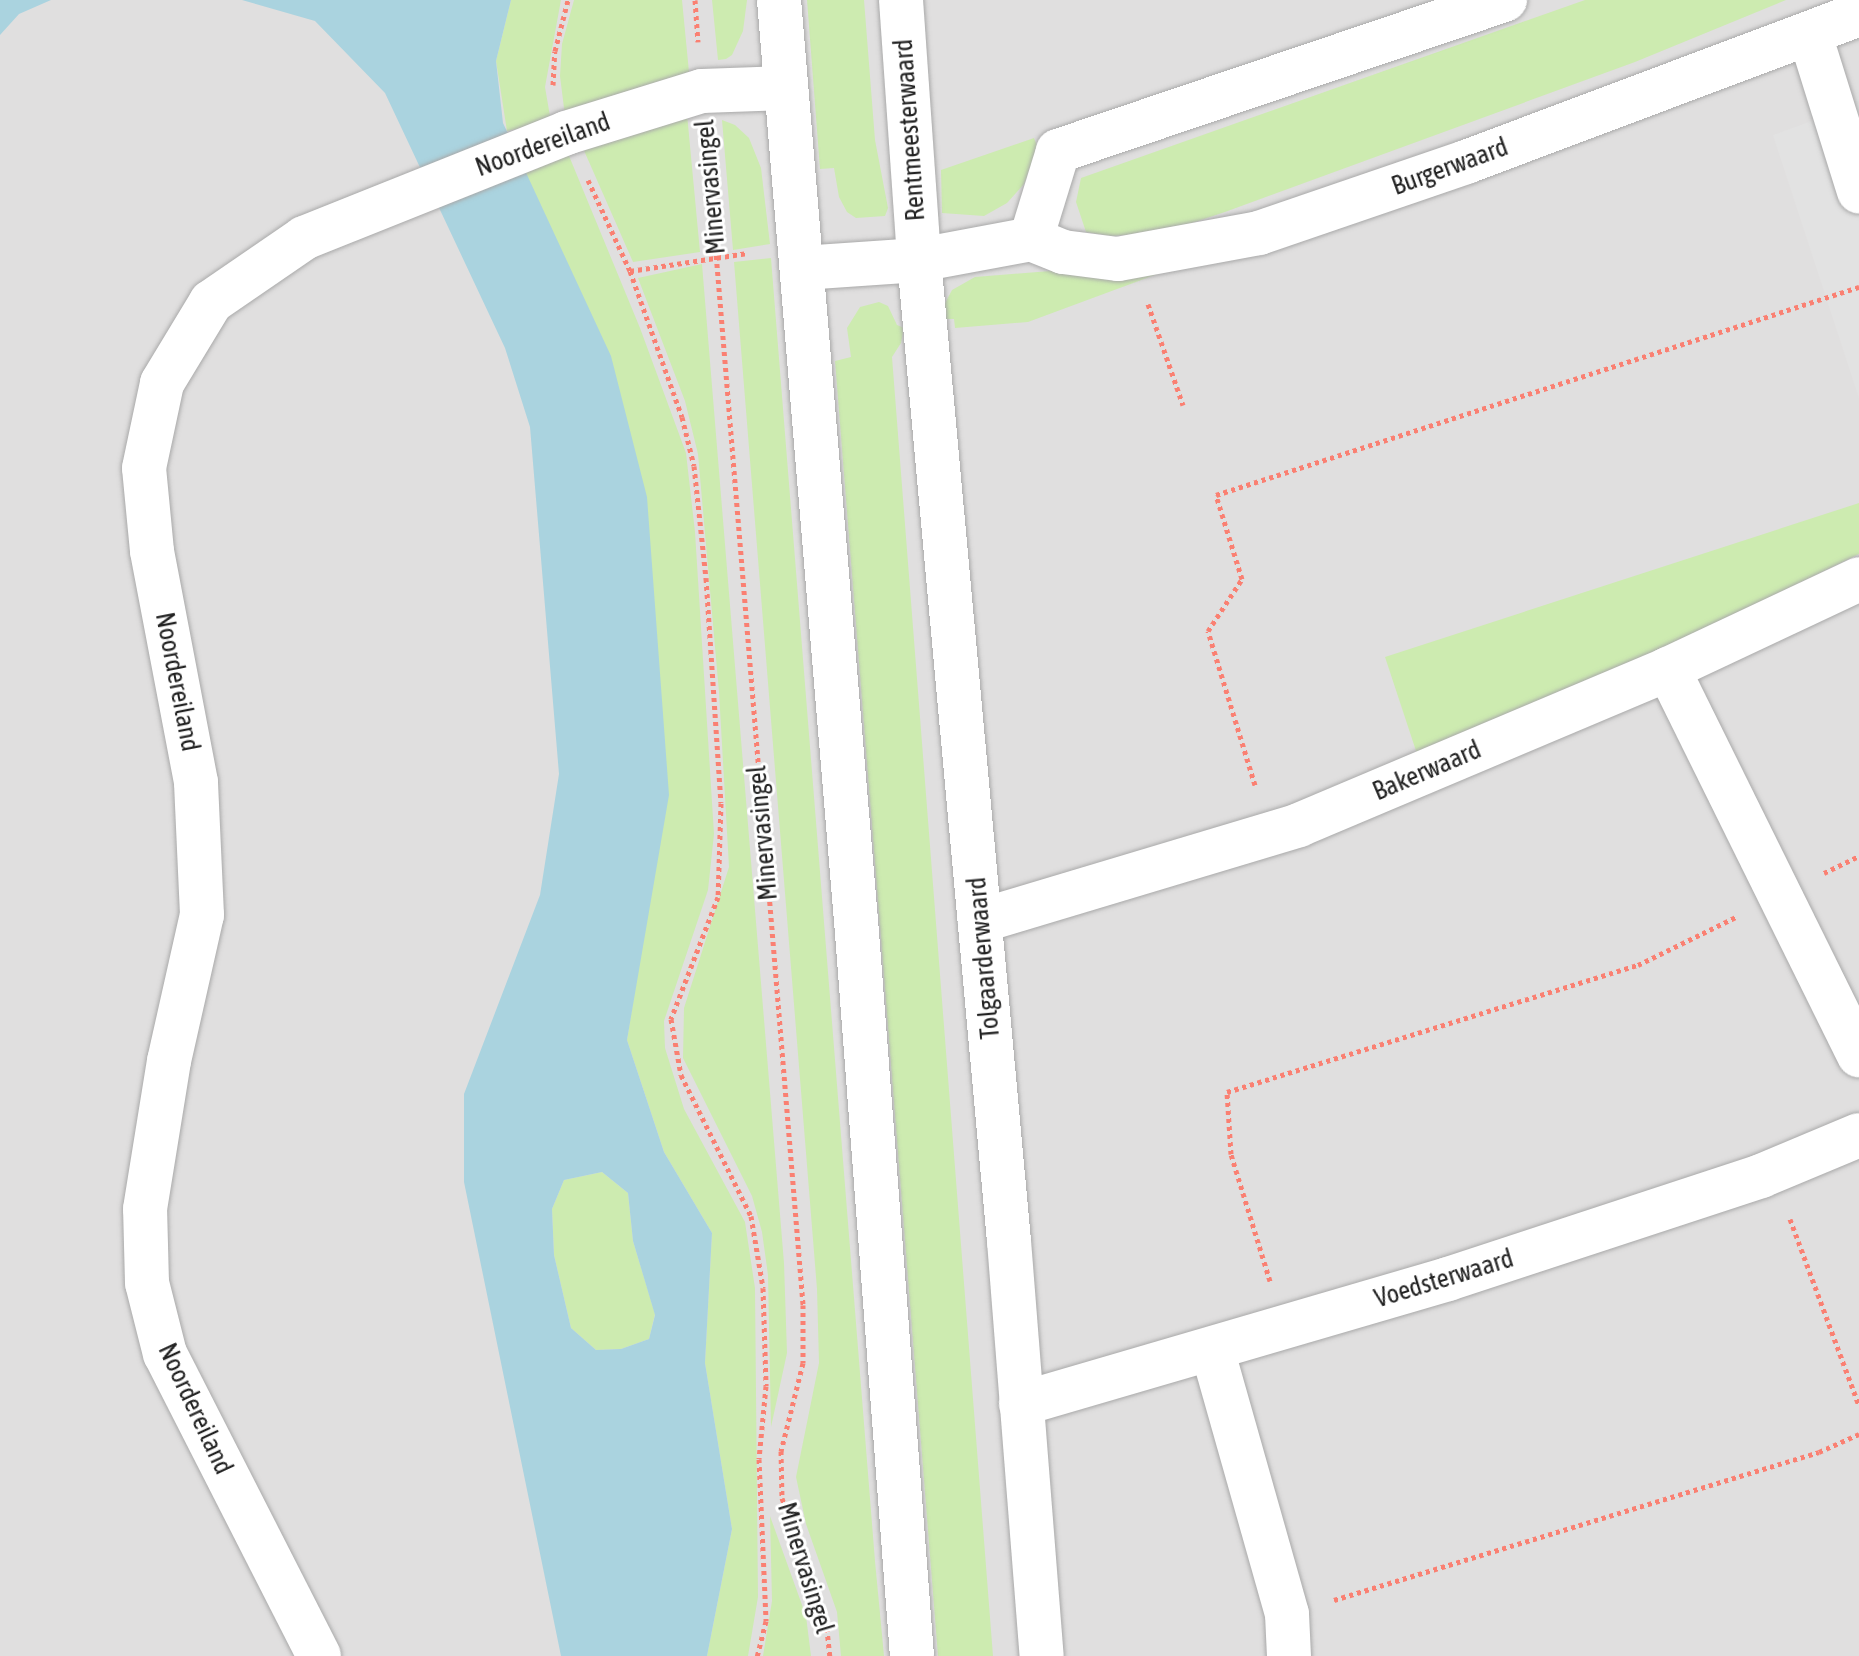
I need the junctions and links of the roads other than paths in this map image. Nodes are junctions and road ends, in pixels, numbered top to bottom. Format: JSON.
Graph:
{"nodes":[{"id":1,"x":779,"y":0,"type":"edge"},
{"id":2,"x":901,"y":0,"type":"edge"},
{"id":3,"x":1505,"y":0,"type":"edge"},
{"id":4,"x":1452,"y":10,"type":"edge"},
{"id":5,"x":1859,"y":14,"type":"edge"},
{"id":6,"x":1810,"y":35,"type":"junction"},
{"id":7,"x":786,"y":88,"type":"junction"},
{"id":8,"x":1859,"y":191,"type":"edge"},
{"id":9,"x":1031,"y":239,"type":"junction"},
{"id":10,"x":919,"y":260,"type":"junction"},
{"id":11,"x":802,"y":268,"type":"junction"},
{"id":12,"x":1859,"y":579,"type":"edge"},
{"id":13,"x":1668,"y":669,"type":"junction"},
{"id":14,"x":980,"y":921,"type":"junction"},
{"id":15,"x":1859,"y":1055,"type":"edge"},
{"id":16,"x":1859,"y":1135,"type":"edge"},
{"id":17,"x":1212,"y":1349,"type":"junction"},
{"id":18,"x":1021,"y":1404,"type":"junction"},
{"id":19,"x":1288,"y":1635,"type":"edge"},
{"id":20,"x":319,"y":1656,"type":"edge"},
{"id":21,"x":912,"y":1656,"type":"edge"},
{"id":22,"x":1042,"y":1656,"type":"edge"}],
"edges":[{"from":1,"to":7,"type":"street"},
{"from":2,"to":10,"type":"street","name":"Rentmeesterwaard"},
{"from":3,"to":4,"type":"street"},
{"from":4,"to":9,"type":"street"},
{"from":5,"to":6,"type":"street","name":"Burgerwaard"},
{"from":6,"to":8,"type":"street"},
{"from":6,"to":9,"type":"street","name":"Burgerwaard"},
{"from":7,"to":11,"type":"street"},
{"from":7,"to":20,"type":"street","name":"Noordereiland"},
{"from":9,"to":10,"type":"street"},
{"from":10,"to":11,"type":"street"},
{"from":10,"to":14,"type":"street","name":"Tolgaarderwaard"},
{"from":11,"to":21,"type":"street"},
{"from":12,"to":13,"type":"street","name":"Bakerwaard"},
{"from":13,"to":14,"type":"street","name":"Bakerwaard"},
{"from":13,"to":15,"type":"street"},
{"from":14,"to":18,"type":"street","name":"Tolgaarderwaard"},
{"from":16,"to":17,"type":"street","name":"Voedsterwaard"},
{"from":17,"to":18,"type":"street","name":"Voedsterwaard"},
{"from":17,"to":19,"type":"street"},
{"from":18,"to":22,"type":"street","name":"Tolgaarderwaard"}]}
